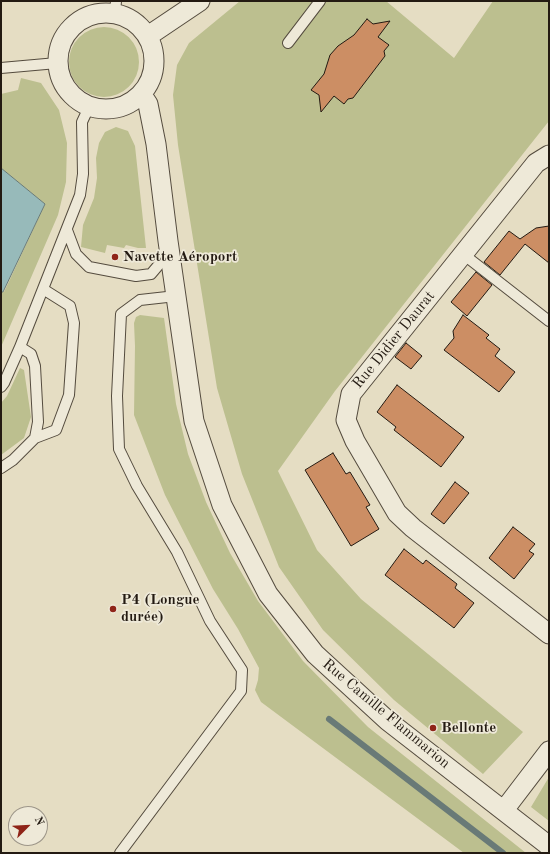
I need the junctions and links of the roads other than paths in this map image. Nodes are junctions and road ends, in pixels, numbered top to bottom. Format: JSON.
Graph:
{"nodes":[{"id":1,"x":200,"y":1,"type":"edge"},
{"id":2,"x":320,"y":1,"type":"edge"},
{"id":3,"x":115,"y":7,"type":"edge"},
{"id":4,"x":148,"y":36,"type":"junction"},
{"id":5,"x":288,"y":43,"type":"dead end"},
{"id":6,"x":57,"y":63,"type":"junction"},
{"id":7,"x":1,"y":68,"type":"edge"},
{"id":8,"x":142,"y":95,"type":"junction"},
{"id":9,"x":89,"y":107,"type":"junction"},
{"id":10,"x":542,"y":159,"type":"edge"},
{"id":11,"x":67,"y":230,"type":"junction"},
{"id":12,"x":168,"y":242,"type":"junction"},
{"id":13,"x":463,"y":254,"type":"junction"},
{"id":14,"x":43,"y":289,"type":"junction"},
{"id":15,"x":176,"y":296,"type":"junction"},
{"id":16,"x":549,"y":321,"type":"edge"},
{"id":17,"x":20,"y":347,"type":"junction"},
{"id":18,"x":1,"y":387,"type":"edge"},
{"id":19,"x":35,"y":438,"type":"junction"},
{"id":20,"x":1,"y":468,"type":"edge"},
{"id":21,"x":549,"y":634,"type":"edge"},
{"id":22,"x":549,"y":750,"type":"edge"},
{"id":23,"x":504,"y":810,"type":"junction"},
{"id":24,"x":549,"y":846,"type":"edge"},
{"id":25,"x":120,"y":853,"type":"edge"}],
"edges":[{"from":1,"to":4,"type":"street"},
{"from":2,"to":5,"type":"lane"},
{"from":3,"to":4,"type":"street"},
{"from":3,"to":6,"type":"street"},
{"from":4,"to":8,"type":"street"},
{"from":6,"to":7,"type":"lane"},
{"from":6,"to":9,"type":"street"},
{"from":8,"to":9,"type":"street"},
{"from":8,"to":12,"type":"street","name":"Rue Camille Flammarion"},
{"from":9,"to":11,"type":"lane"},
{"from":10,"to":13,"type":"street","name":"Rue Didier Daurat"},
{"from":11,"to":12,"type":"lane"},
{"from":11,"to":14,"type":"lane"},
{"from":12,"to":15,"type":"street","name":"Rue Camille Flammarion"},
{"from":13,"to":16,"type":"lane"},
{"from":13,"to":21,"type":"street","name":"Rue Didier Daurat"},
{"from":14,"to":17,"type":"lane"},
{"from":14,"to":19,"type":"lane"},
{"from":15,"to":23,"type":"street","name":"Rue Camille Flammarion"},
{"from":15,"to":25,"type":"lane"},
{"from":17,"to":18,"type":"lane"},
{"from":17,"to":19,"type":"lane"},
{"from":19,"to":20,"type":"lane"},
{"from":22,"to":23,"type":"street"},
{"from":23,"to":24,"type":"street","name":"Rue Camille Flammarion"}]}
